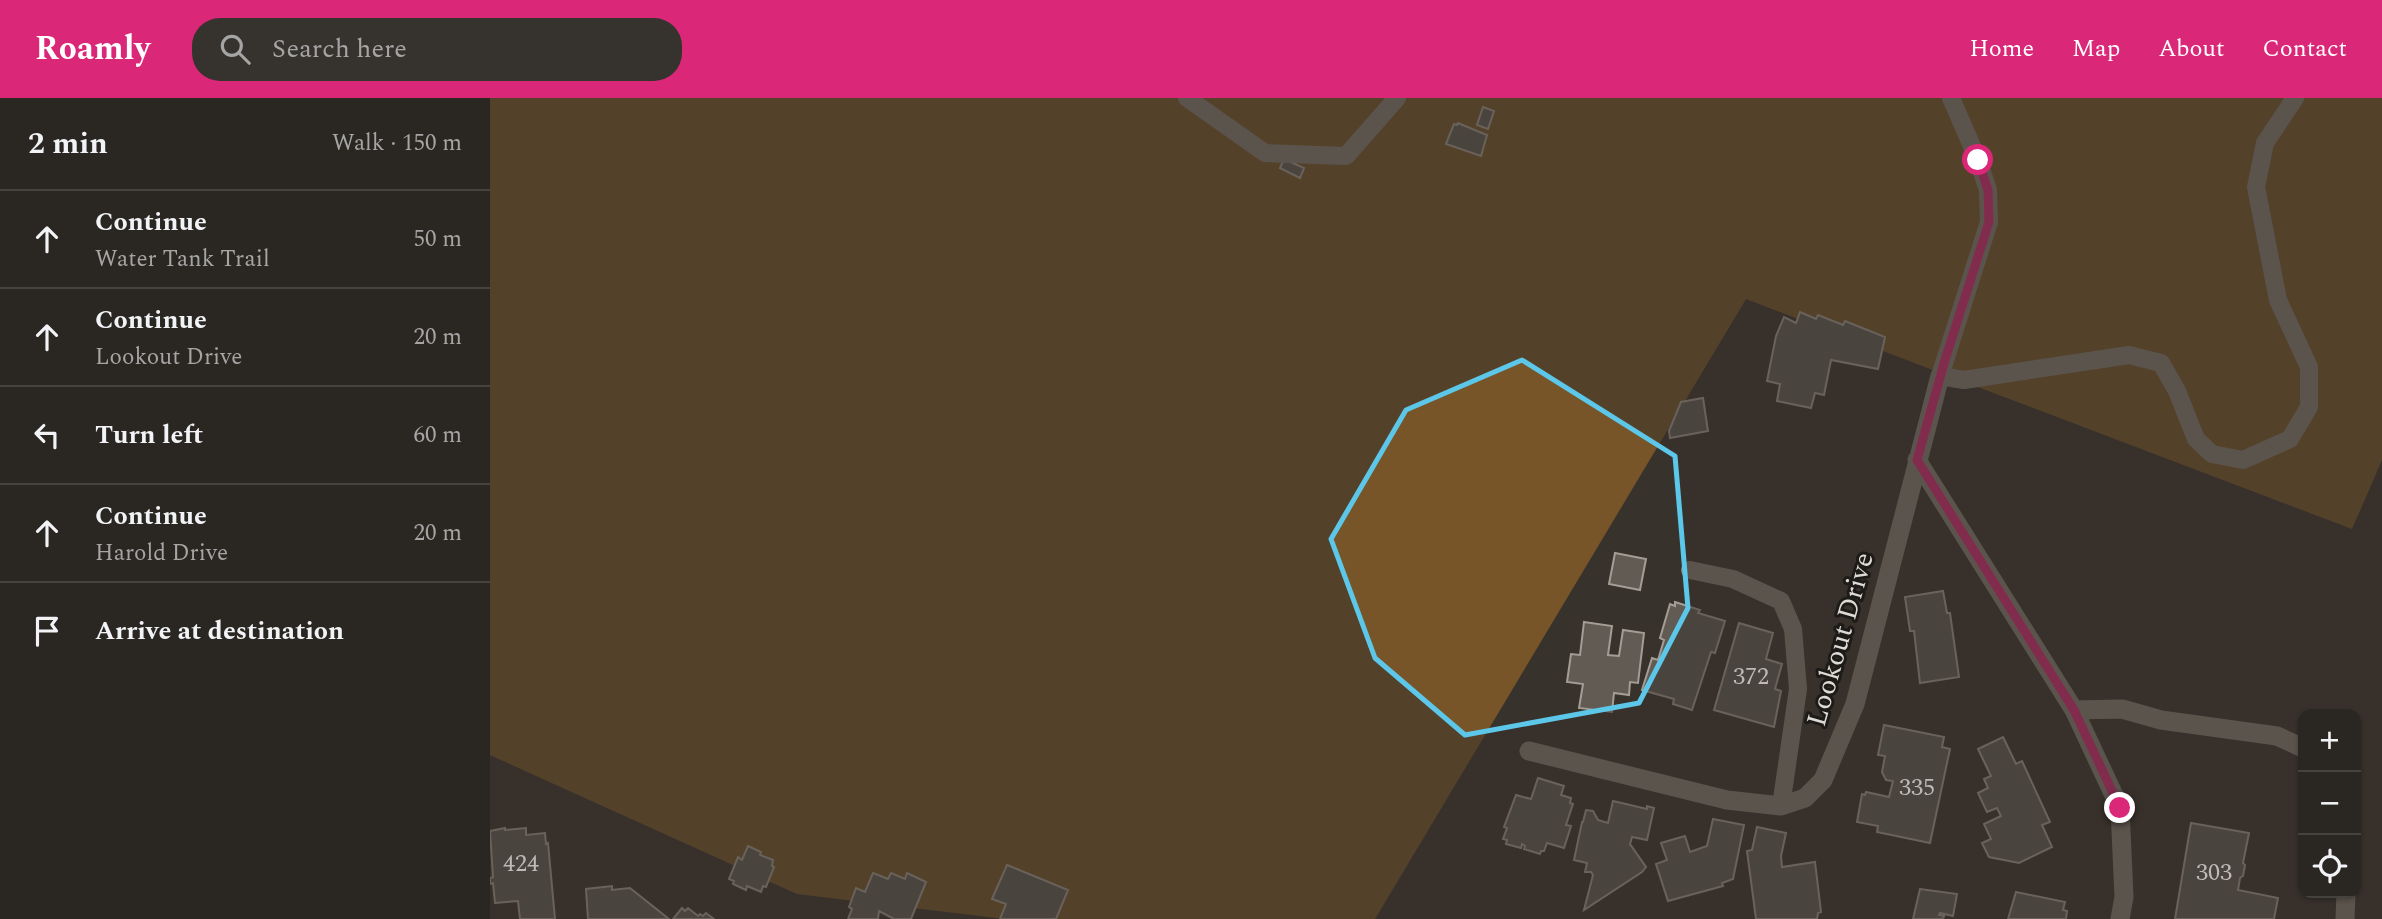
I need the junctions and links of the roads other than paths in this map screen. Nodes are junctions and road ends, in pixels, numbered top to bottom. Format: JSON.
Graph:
{"nodes":[{"id":1,"x":1187,"y":98,"type":"edge"},
{"id":2,"x":1397,"y":98,"type":"edge"},
{"id":3,"x":1951,"y":98,"type":"edge"},
{"id":4,"x":2295,"y":98,"type":"edge"},
{"id":5,"x":1940,"y":376,"type":"junction"},
{"id":6,"x":1917,"y":460,"type":"junction"},
{"id":7,"x":1690,"y":570,"type":"dead end"},
{"id":8,"x":2074,"y":710,"type":"junction"},
{"id":9,"x":2298,"y":746,"type":"edge"},
{"id":10,"x":1529,"y":751,"type":"dead end"},
{"id":11,"x":1781,"y":806,"type":"junction"},
{"id":12,"x":2346,"y":898,"type":"edge"},
{"id":13,"x":2120,"y":919,"type":"edge"},
{"id":14,"x":2345,"y":919,"type":"edge"}],
"edges":[{"from":1,"to":2,"type":"lane"},
{"from":3,"to":5,"type":"lane"},
{"from":4,"to":5,"type":"lane"},
{"from":5,"to":6,"type":"street","name":"Lookout Drive"},
{"from":6,"to":8,"type":"street"},
{"from":6,"to":11,"type":"street","name":"Lookout Drive"},
{"from":7,"to":11,"type":"lane"},
{"from":8,"to":9,"type":"street"},
{"from":8,"to":13,"type":"street"},
{"from":10,"to":11,"type":"street"},
{"from":12,"to":14,"type":"street"}]}
